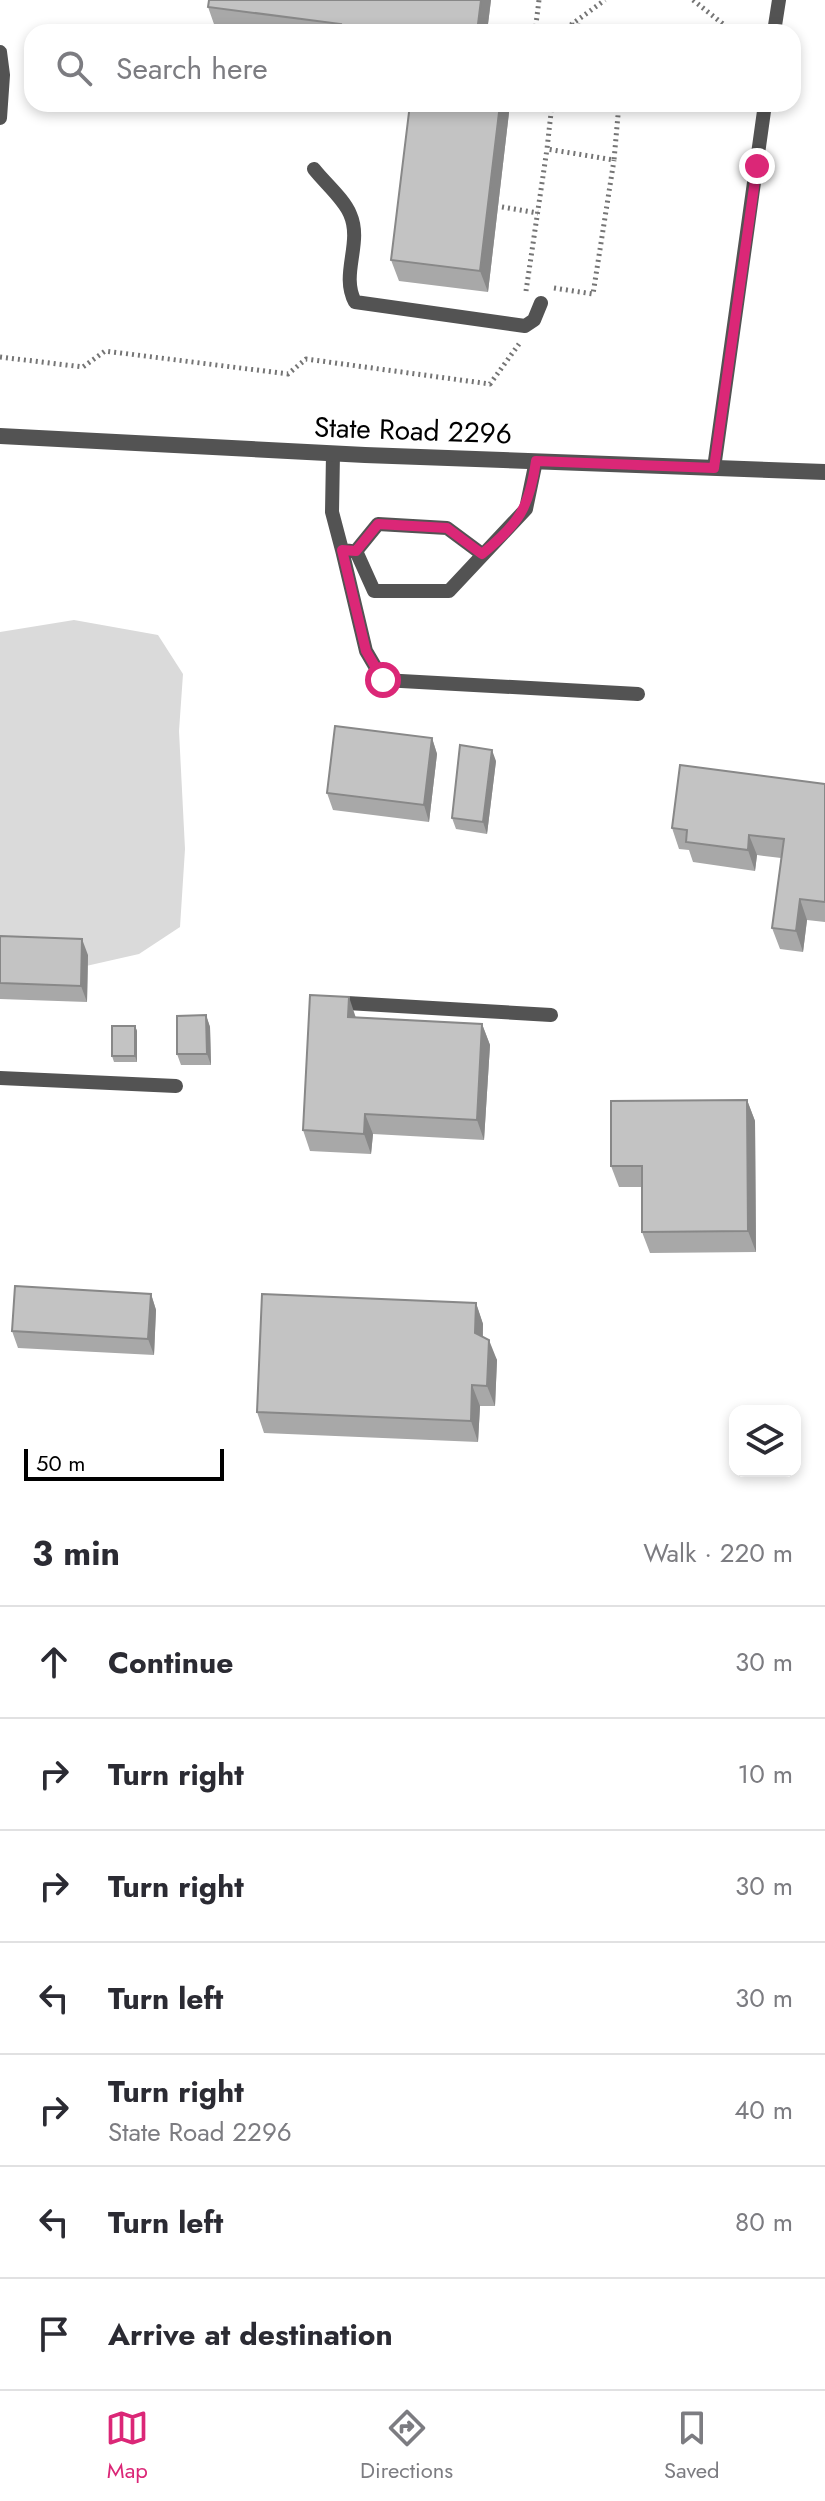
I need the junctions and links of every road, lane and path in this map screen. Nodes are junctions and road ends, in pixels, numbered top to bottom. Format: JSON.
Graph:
{"nodes":[{"id":1,"x":539,"y":0,"type":"edge"},
{"id":2,"x":605,"y":0,"type":"edge"},
{"id":3,"x":693,"y":0,"type":"edge"},
{"id":4,"x":779,"y":0,"type":"edge"},
{"id":5,"x":536,"y":24,"type":"edge"},
{"id":6,"x":572,"y":24,"type":"edge"},
{"id":7,"x":723,"y":24,"type":"edge"},
{"id":8,"x":775,"y":24,"type":"edge"},
{"id":9,"x":0,"y":52,"type":"edge"},
{"id":10,"x":551,"y":112,"type":"edge"},
{"id":11,"x":618,"y":112,"type":"edge"},
{"id":12,"x":764,"y":112,"type":"edge"},
{"id":13,"x":0,"y":115,"type":"edge"},
{"id":14,"x":547,"y":149,"type":"junction"},
{"id":15,"x":614,"y":160,"type":"junction"},
{"id":16,"x":314,"y":169,"type":"dead end"},
{"id":17,"x":502,"y":207,"type":"dead end"},
{"id":18,"x":538,"y":213,"type":"junction"},
{"id":19,"x":527,"y":284,"type":"junction"},
{"id":20,"x":541,"y":303,"type":"dead end"},
{"id":21,"x":521,"y":325,"type":"junction"},
{"id":22,"x":0,"y":357,"type":"edge"},
{"id":23,"x":0,"y":436,"type":"edge"},
{"id":24,"x":333,"y":454,"type":"junction"},
{"id":25,"x":536,"y":461,"type":"junction"},
{"id":26,"x":714,"y":468,"type":"junction"},
{"id":27,"x":825,"y":472,"type":"edge"},
{"id":28,"x":349,"y":551,"type":"junction"},
{"id":29,"x":482,"y":554,"type":"junction"},
{"id":30,"x":638,"y":694,"type":"dead end"},
{"id":31,"x":347,"y":1003,"type":"edge"},
{"id":32,"x":551,"y":1015,"type":"dead end"},
{"id":33,"x":0,"y":1078,"type":"edge"},
{"id":34,"x":176,"y":1086,"type":"dead end"}],
"edges":[{"from":1,"to":5,"type":"path"},
{"from":2,"to":6,"type":"path"},
{"from":3,"to":7,"type":"path"},
{"from":4,"to":8,"type":"lane"},
{"from":9,"to":13,"type":"lane"},
{"from":10,"to":14,"type":"path"},
{"from":11,"to":15,"type":"path"},
{"from":12,"to":26,"type":"lane"},
{"from":14,"to":15,"type":"path"},
{"from":14,"to":18,"type":"path"},
{"from":15,"to":19,"type":"path"},
{"from":16,"to":21,"type":"lane"},
{"from":17,"to":18,"type":"path"},
{"from":18,"to":19,"type":"path"},
{"from":19,"to":21,"type":"path"},
{"from":20,"to":21,"type":"lane"},
{"from":21,"to":22,"type":"path"},
{"from":23,"to":24,"type":"street","name":"State Road 2296"},
{"from":24,"to":25,"type":"street","name":"State Road 2296"},
{"from":24,"to":28,"type":"lane"},
{"from":25,"to":26,"type":"street","name":"State Road 2296"},
{"from":25,"to":29,"type":"lane"},
{"from":26,"to":27,"type":"street","name":"State Road 2296"},
{"from":28,"to":29,"type":"lane"},
{"from":28,"to":29,"type":"lane"},
{"from":28,"to":30,"type":"lane"},
{"from":31,"to":32,"type":"lane"},
{"from":33,"to":34,"type":"lane"}]}
